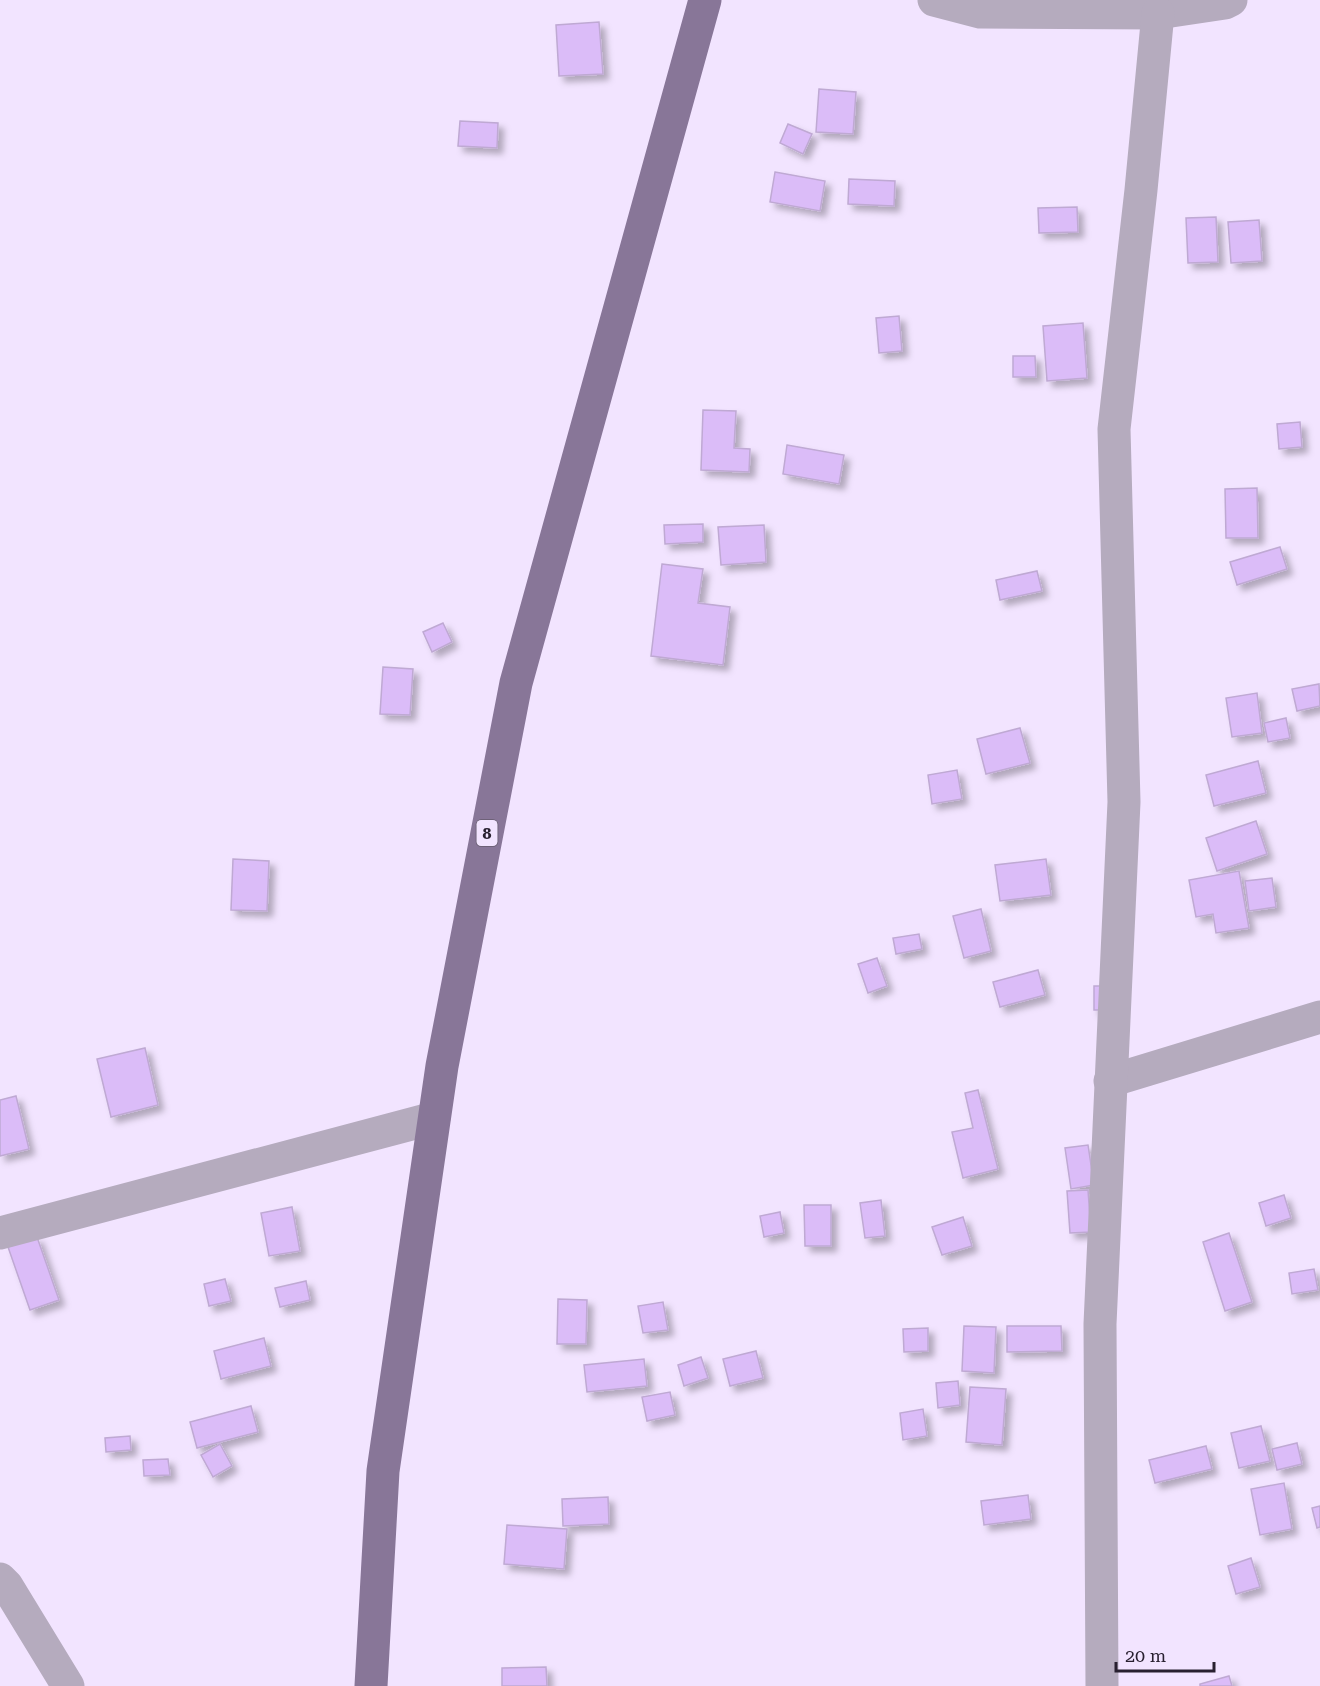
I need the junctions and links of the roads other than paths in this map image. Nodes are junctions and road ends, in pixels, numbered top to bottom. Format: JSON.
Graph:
{"nodes":[{"id":1,"x":705,"y":0,"type":"edge"},
{"id":2,"x":934,"y":0,"type":"edge"},
{"id":3,"x":1231,"y":0,"type":"edge"},
{"id":4,"x":1158,"y":13,"type":"junction"},
{"id":5,"x":1320,"y":1017,"type":"edge"},
{"id":6,"x":1110,"y":1082,"type":"junction"},
{"id":7,"x":434,"y":1118,"type":"junction"},
{"id":8,"x":0,"y":1233,"type":"edge"},
{"id":9,"x":0,"y":1579,"type":"edge"},
{"id":10,"x":68,"y":1686,"type":"edge"},
{"id":11,"x":371,"y":1686,"type":"edge"},
{"id":12,"x":1102,"y":1686,"type":"edge"}],
"edges":[{"from":1,"to":7,"type":"main road","number":"8"},
{"from":2,"to":4,"type":"street"},
{"from":3,"to":4,"type":"street"},
{"from":4,"to":6,"type":"street"},
{"from":5,"to":6,"type":"street"},
{"from":6,"to":12,"type":"street"},
{"from":7,"to":8,"type":"street"},
{"from":7,"to":11,"type":"main road","number":"8"},
{"from":9,"to":10,"type":"street"}]}
